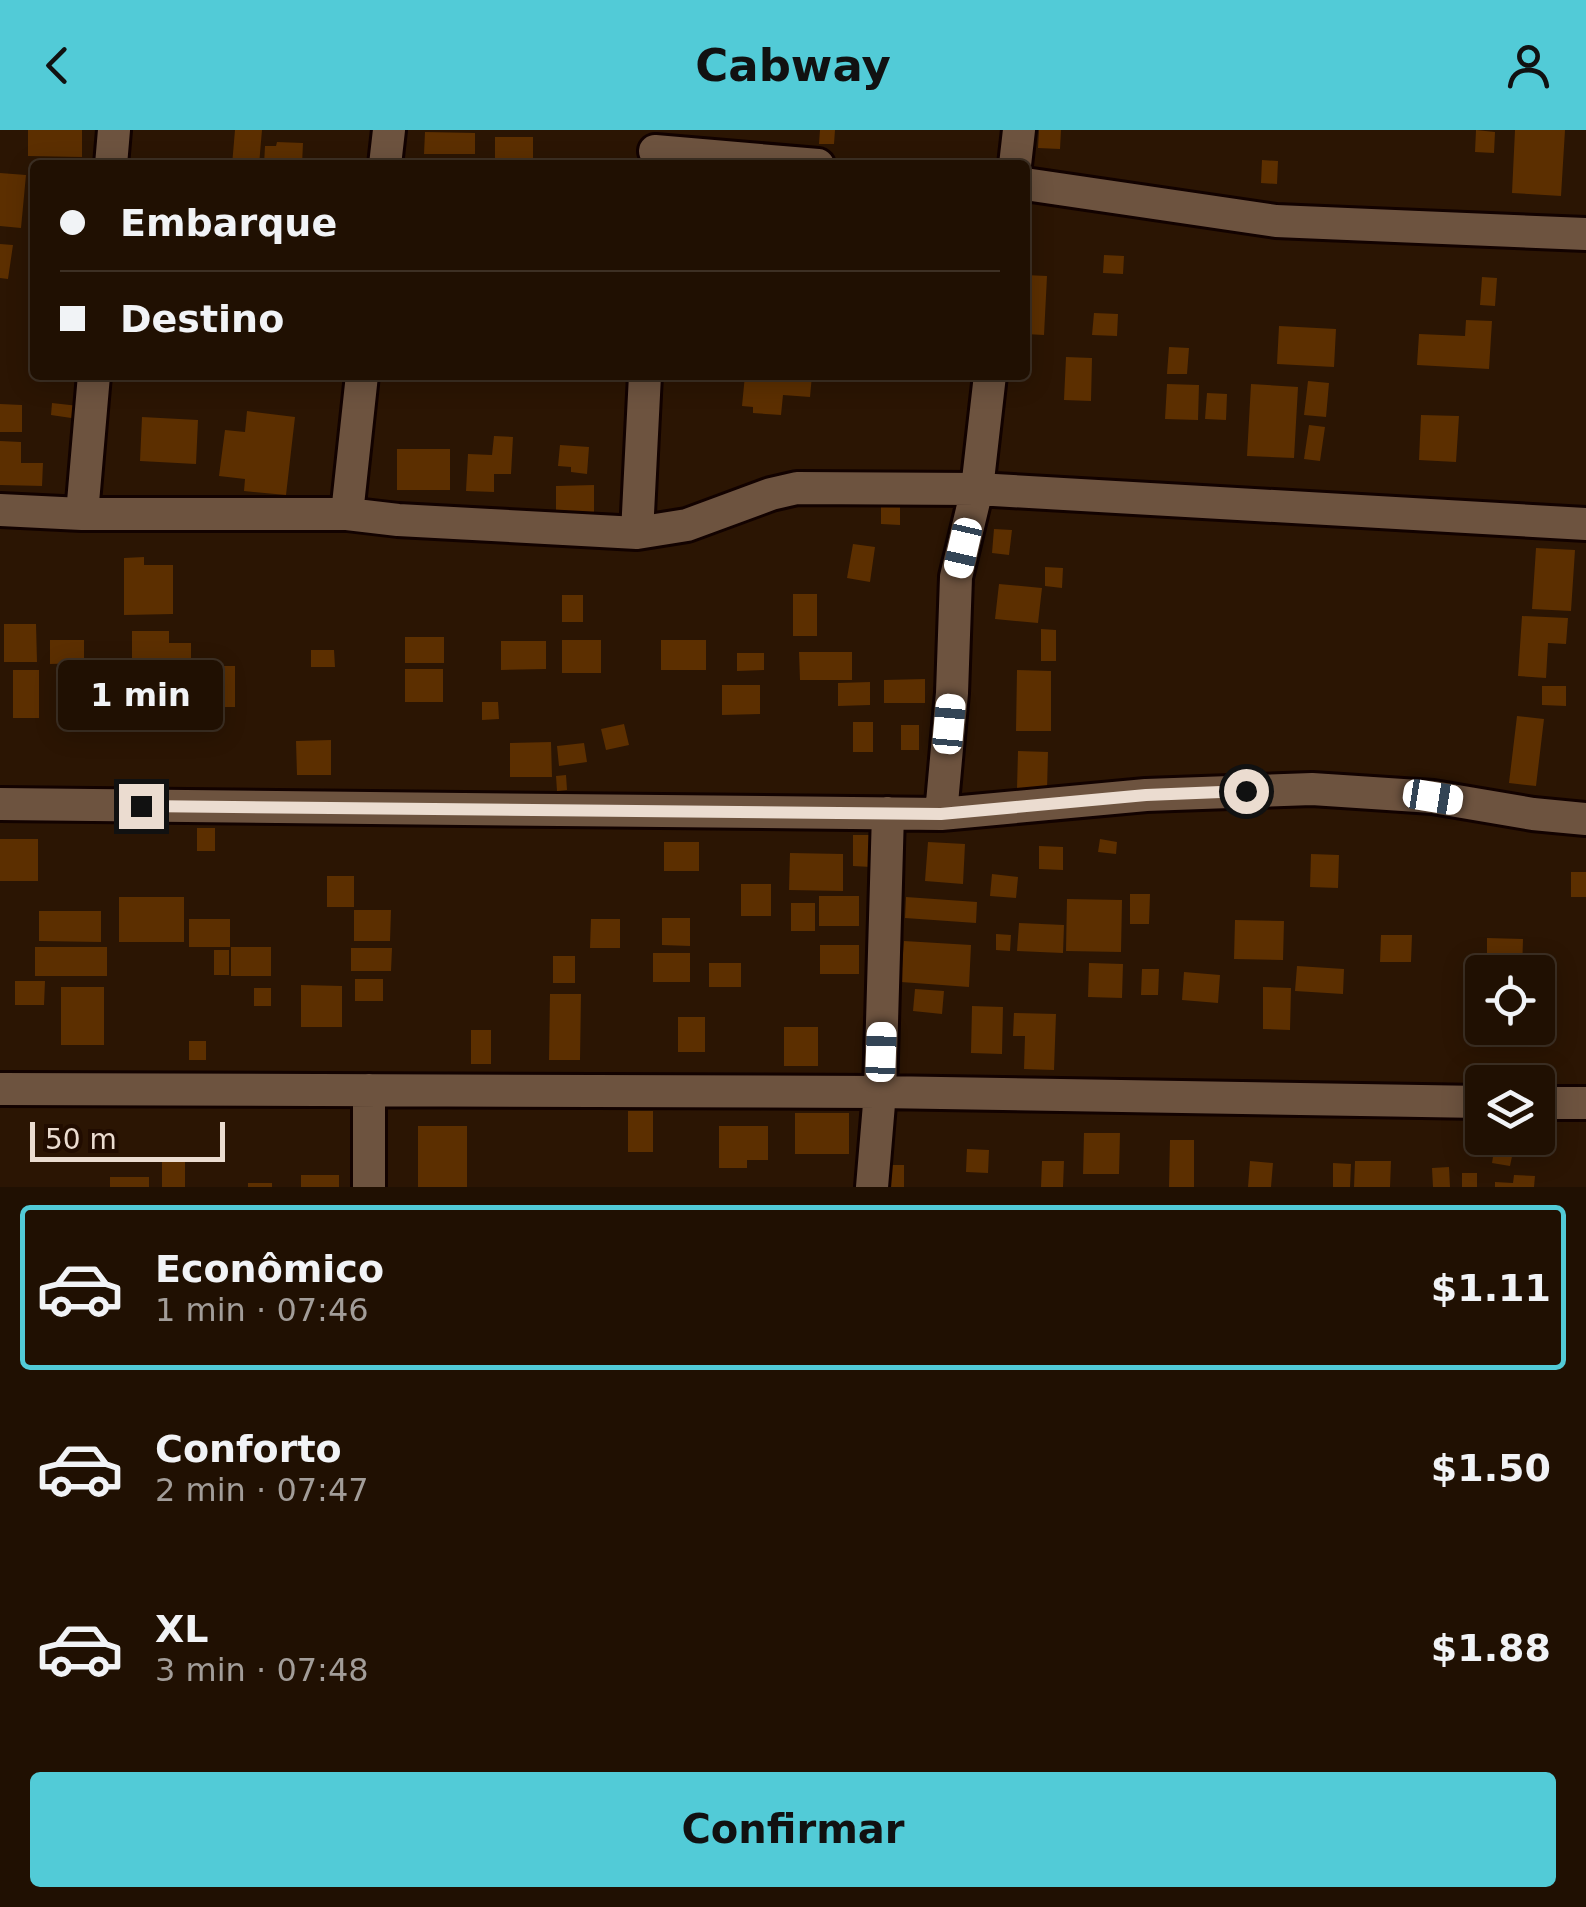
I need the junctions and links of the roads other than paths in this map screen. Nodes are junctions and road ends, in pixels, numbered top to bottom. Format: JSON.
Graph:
{"nodes":[{"id":1,"x":114,"y":130,"type":"edge"},
{"id":2,"x":389,"y":130,"type":"edge"},
{"id":3,"x":1019,"y":130,"type":"edge"},
{"id":4,"x":656,"y":149,"type":"edge"},
{"id":5,"x":111,"y":160,"type":"edge"},
{"id":6,"x":386,"y":160,"type":"edge"},
{"id":7,"x":767,"y":160,"type":"edge"},
{"id":8,"x":1016,"y":160,"type":"edge"},
{"id":9,"x":1030,"y":185,"type":"edge"},
{"id":10,"x":1586,"y":234,"type":"edge"},
{"id":11,"x":94,"y":380,"type":"edge"},
{"id":12,"x":361,"y":380,"type":"edge"},
{"id":13,"x":645,"y":380,"type":"edge"},
{"id":14,"x":989,"y":380,"type":"edge"},
{"id":15,"x":977,"y":489,"type":"junction"},
{"id":16,"x":0,"y":510,"type":"edge"},
{"id":17,"x":82,"y":514,"type":"junction"},
{"id":18,"x":347,"y":514,"type":"junction"},
{"id":19,"x":1586,"y":524,"type":"edge"},
{"id":20,"x":637,"y":534,"type":"junction"},
{"id":21,"x":0,"y":804,"type":"edge"},
{"id":22,"x":888,"y":813,"type":"junction"},
{"id":23,"x":941,"y":814,"type":"junction"},
{"id":24,"x":1586,"y":819,"type":"edge"},
{"id":25,"x":0,"y":1089,"type":"edge"},
{"id":26,"x":370,"y":1090,"type":"junction"},
{"id":27,"x":880,"y":1092,"type":"junction"},
{"id":28,"x":1465,"y":1102,"type":"edge"},
{"id":29,"x":1555,"y":1103,"type":"edge"},
{"id":30,"x":1586,"y":1104,"type":"edge"},
{"id":31,"x":369,"y":1187,"type":"edge"},
{"id":32,"x":872,"y":1187,"type":"edge"}],
"edges":[{"from":1,"to":5,"type":"street"},
{"from":2,"to":6,"type":"street"},
{"from":3,"to":8,"type":"street"},
{"from":4,"to":7,"type":"street"},
{"from":9,"to":10,"type":"street"},
{"from":11,"to":17,"type":"street"},
{"from":12,"to":18,"type":"street"},
{"from":13,"to":20,"type":"street"},
{"from":14,"to":15,"type":"street"},
{"from":15,"to":19,"type":"street"},
{"from":15,"to":20,"type":"street"},
{"from":15,"to":23,"type":"street"},
{"from":16,"to":17,"type":"street"},
{"from":17,"to":18,"type":"street"},
{"from":18,"to":20,"type":"street"},
{"from":21,"to":22,"type":"street"},
{"from":22,"to":23,"type":"street"},
{"from":22,"to":27,"type":"street"},
{"from":23,"to":24,"type":"street"},
{"from":25,"to":26,"type":"street"},
{"from":26,"to":27,"type":"street"},
{"from":26,"to":31,"type":"street"},
{"from":27,"to":28,"type":"street"},
{"from":27,"to":32,"type":"street"},
{"from":29,"to":30,"type":"street"}]}
